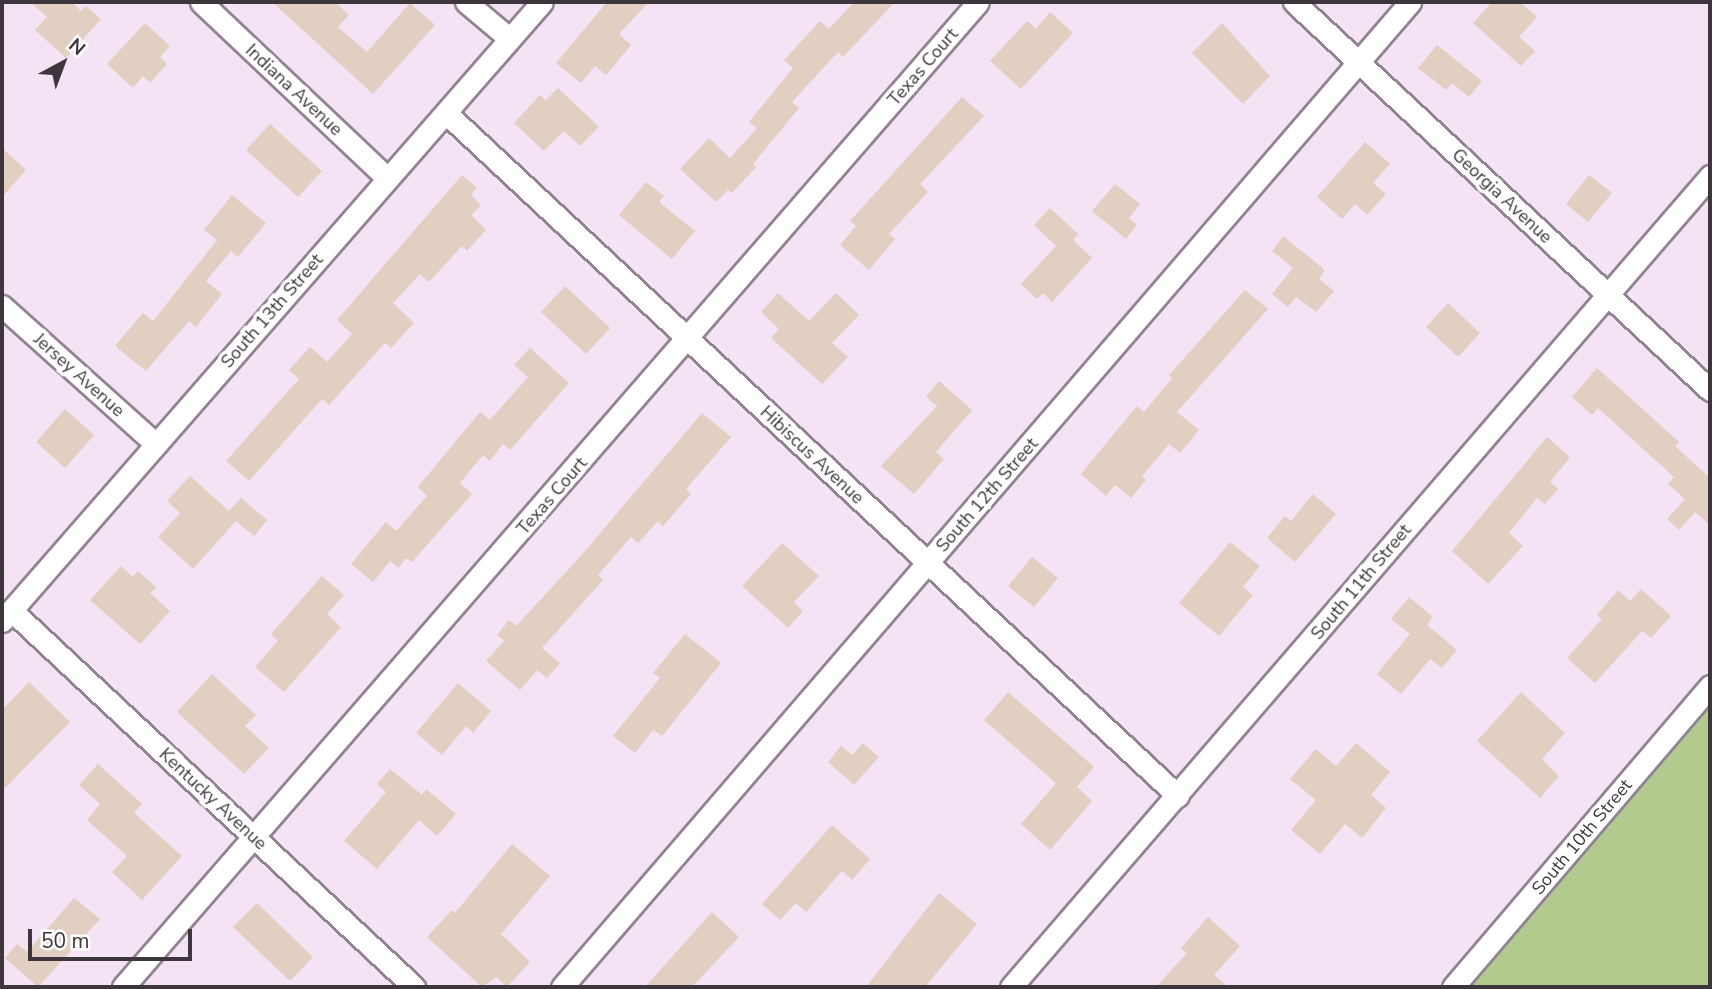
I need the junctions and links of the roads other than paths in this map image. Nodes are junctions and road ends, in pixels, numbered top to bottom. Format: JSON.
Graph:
{"nodes":[{"id":1,"x":201,"y":2,"type":"edge"},
{"id":2,"x":466,"y":2,"type":"edge"},
{"id":3,"x":542,"y":2,"type":"edge"},
{"id":4,"x":978,"y":2,"type":"edge"},
{"id":5,"x":1294,"y":2,"type":"edge"},
{"id":6,"x":1410,"y":2,"type":"edge"},
{"id":7,"x":510,"y":39,"type":"junction"},
{"id":8,"x":1357,"y":61,"type":"junction"},
{"id":9,"x":446,"y":113,"type":"junction"},
{"id":10,"x":1710,"y":176,"type":"edge"},
{"id":11,"x":387,"y":178,"type":"junction"},
{"id":12,"x":1607,"y":293,"type":"junction"},
{"id":13,"x":2,"y":306,"type":"edge"},
{"id":14,"x":688,"y":339,"type":"junction"},
{"id":15,"x":1710,"y":390,"type":"edge"},
{"id":16,"x":156,"y":444,"type":"junction"},
{"id":17,"x":928,"y":563,"type":"junction"},
{"id":18,"x":6,"y":615,"type":"edge"},
{"id":19,"x":1710,"y":686,"type":"edge"},
{"id":20,"x":1178,"y":796,"type":"junction"},
{"id":21,"x":254,"y":837,"type":"junction"},
{"id":22,"x":122,"y":987,"type":"edge"},
{"id":23,"x":414,"y":987,"type":"edge"},
{"id":24,"x":562,"y":987,"type":"edge"},
{"id":25,"x":1011,"y":987,"type":"edge"},
{"id":26,"x":1453,"y":987,"type":"edge"}],
"edges":[{"from":1,"to":11,"type":"street","name":"Indiana Avenue"},
{"from":2,"to":7,"type":"street"},
{"from":3,"to":7,"type":"street","name":"South 13th Street"},
{"from":4,"to":14,"type":"street","name":"Texas Court"},
{"from":5,"to":8,"type":"street","name":"Georgia Avenue"},
{"from":6,"to":8,"type":"street","name":"South 12th Street"},
{"from":7,"to":9,"type":"street","name":"South 13th Street"},
{"from":8,"to":12,"type":"street","name":"Georgia Avenue"},
{"from":8,"to":17,"type":"street","name":"South 12th Street"},
{"from":9,"to":11,"type":"street","name":"South 13th Street"},
{"from":9,"to":14,"type":"street","name":"Hibiscus Avenue"},
{"from":10,"to":12,"type":"street","name":"South 11th Street"},
{"from":11,"to":16,"type":"street","name":"South 13th Street"},
{"from":12,"to":15,"type":"street","name":"Georgia Avenue"},
{"from":12,"to":20,"type":"street","name":"South 11th Street"},
{"from":13,"to":16,"type":"street","name":"Jersey Avenue"},
{"from":14,"to":17,"type":"street","name":"Hibiscus Avenue"},
{"from":14,"to":21,"type":"street","name":"Texas Court"},
{"from":16,"to":18,"type":"street","name":"South 13th Street"},
{"from":17,"to":20,"type":"street","name":"Hibiscus Avenue"},
{"from":17,"to":24,"type":"street","name":"South 12th Street"},
{"from":18,"to":21,"type":"street","name":"Kentucky Avenue"},
{"from":19,"to":26,"type":"street","name":"South 10th Street"},
{"from":20,"to":25,"type":"street","name":"South 11th Street"},
{"from":21,"to":22,"type":"street","name":"Texas Court"},
{"from":21,"to":23,"type":"street","name":"Kentucky Avenue"}]}
